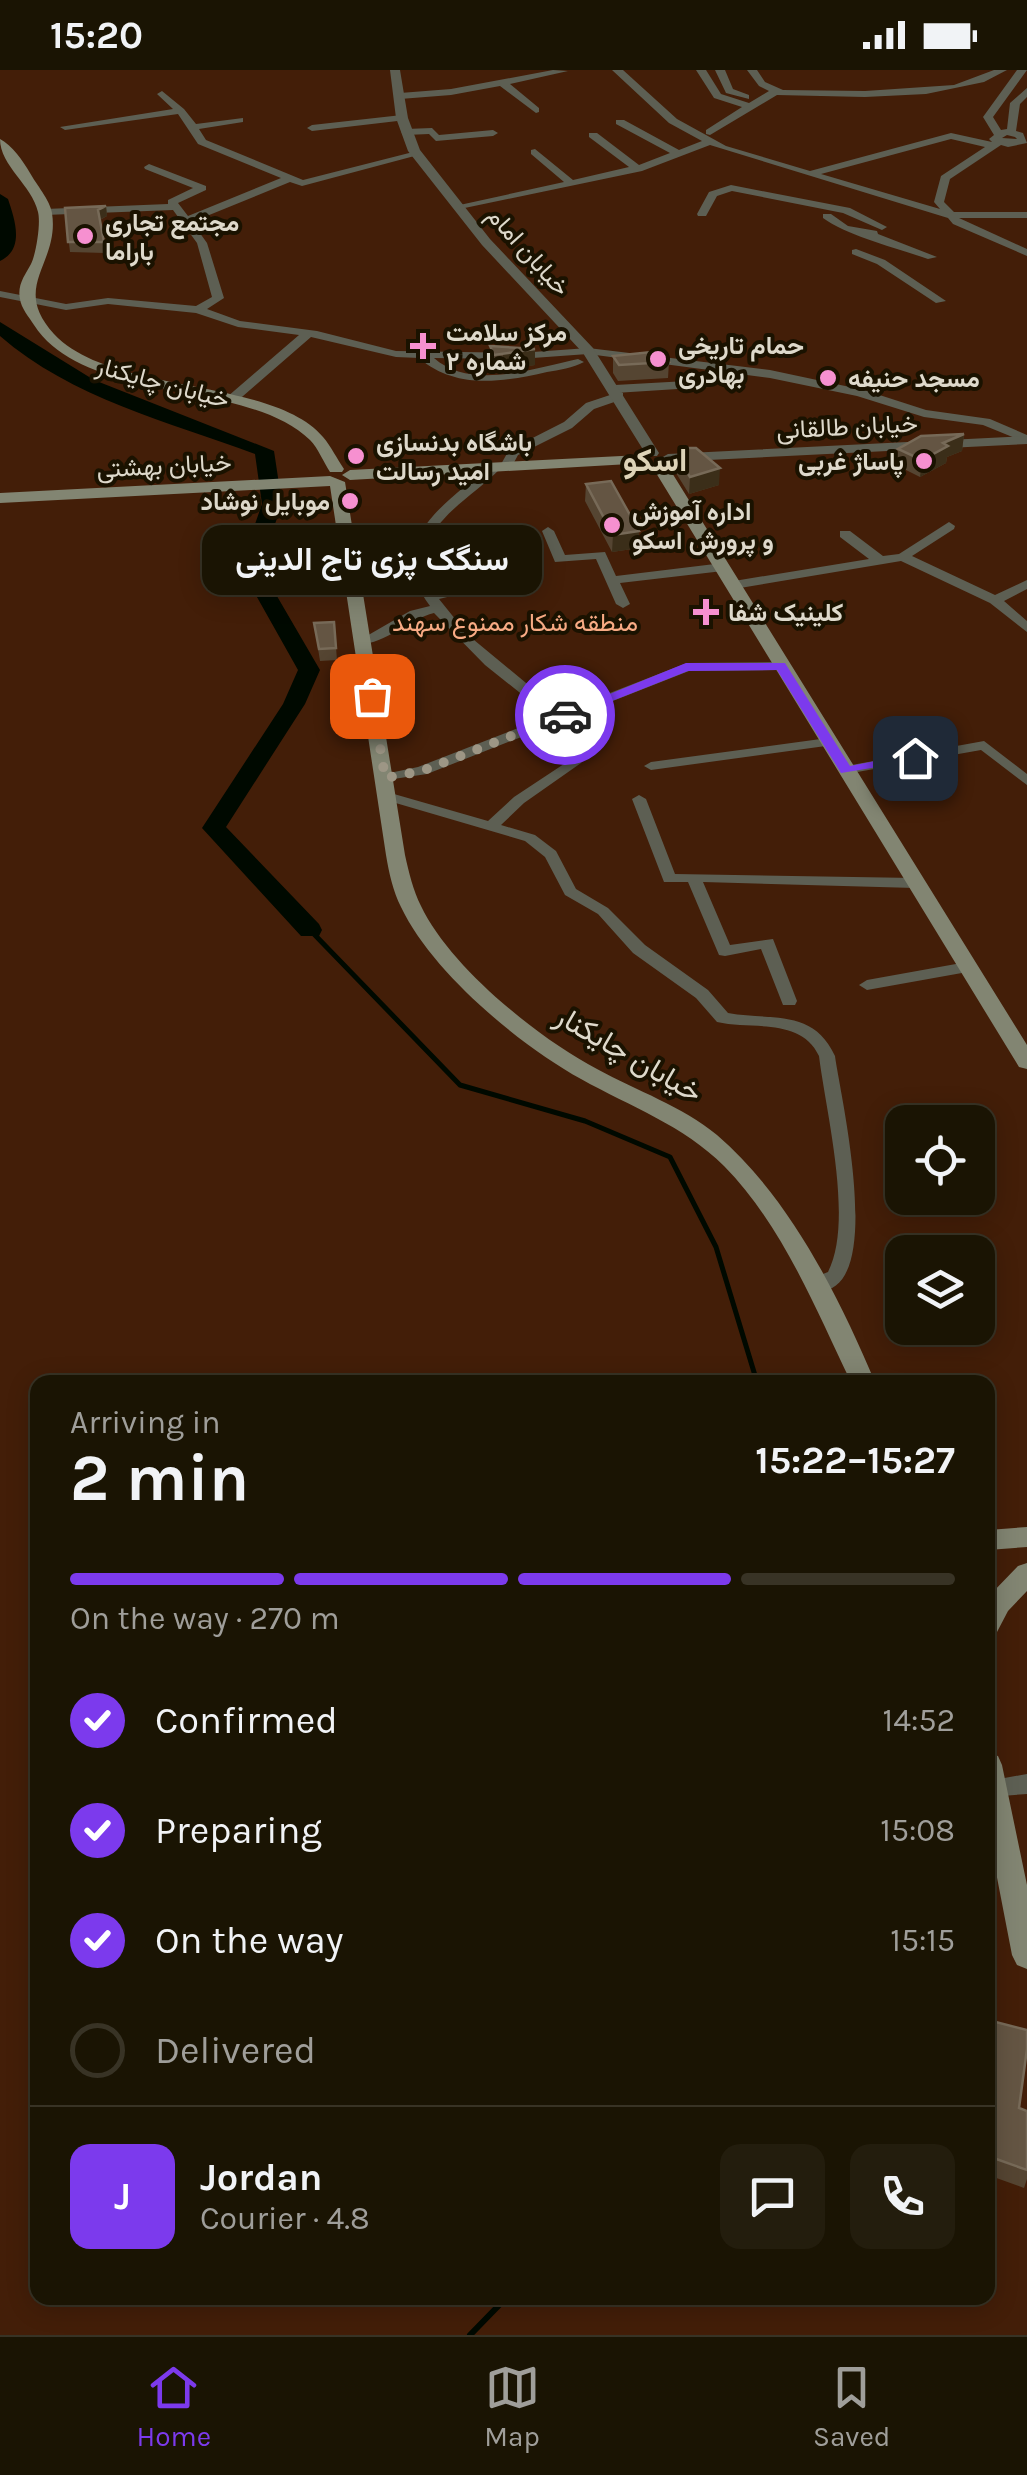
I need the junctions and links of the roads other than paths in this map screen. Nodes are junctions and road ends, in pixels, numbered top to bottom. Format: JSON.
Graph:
{"nodes":[{"id":1,"x":395,"y":70,"type":"edge"},
{"id":2,"x":617,"y":70,"type":"edge"},
{"id":3,"x":701,"y":70,"type":"edge"},
{"id":4,"x":720,"y":70,"type":"edge"},
{"id":5,"x":752,"y":70,"type":"edge"},
{"id":6,"x":1002,"y":70,"type":"edge"},
{"id":7,"x":1022,"y":70,"type":"edge"},
{"id":8,"x":563,"y":71,"type":"edge"},
{"id":9,"x":503,"y":83,"type":"junction"},
{"id":10,"x":1027,"y":91,"type":"edge"},
{"id":11,"x":774,"y":92,"type":"junction"},
{"id":12,"x":162,"y":94,"type":"dead end"},
{"id":13,"x":400,"y":96,"type":"junction"},
{"id":14,"x":756,"y":104,"type":"junction"},
{"id":15,"x":536,"y":110,"type":"dead end"},
{"id":16,"x":181,"y":111,"type":"junction"},
{"id":17,"x":240,"y":120,"type":"dead end"},
{"id":18,"x":620,"y":122,"type":"dead end"},
{"id":19,"x":404,"y":125,"type":"junction"},
{"id":20,"x":65,"y":127,"type":"dead end"},
{"id":21,"x":195,"y":127,"type":"junction"},
{"id":22,"x":312,"y":128,"type":"dead end"},
{"id":23,"x":1011,"y":132,"type":"junction"},
{"id":24,"x":493,"y":133,"type":"dead end"},
{"id":25,"x":593,"y":135,"type":"dead end"},
{"id":26,"x":708,"y":137,"type":"junction"},
{"id":27,"x":997,"y":140,"type":"junction"},
{"id":28,"x":1021,"y":142,"type":"junction"},
{"id":29,"x":0,"y":143,"type":"edge"},
{"id":30,"x":535,"y":152,"type":"dead end"},
{"id":31,"x":417,"y":154,"type":"junction"},
{"id":32,"x":679,"y":154,"type":"junction"},
{"id":33,"x":1027,"y":156,"type":"edge"},
{"id":34,"x":0,"y":162,"type":"edge"},
{"id":35,"x":149,"y":167,"type":"dead end"},
{"id":36,"x":638,"y":169,"type":"junction"},
{"id":37,"x":809,"y":174,"type":"junction"},
{"id":38,"x":290,"y":178,"type":"junction"},
{"id":39,"x":572,"y":183,"type":"junction"},
{"id":40,"x":172,"y":207,"type":"junction"},
{"id":41,"x":459,"y":208,"type":"junction"},
{"id":42,"x":45,"y":212,"type":"junction"},
{"id":43,"x":702,"y":214,"type":"dead end"},
{"id":44,"x":948,"y":215,"type":"junction"},
{"id":45,"x":1027,"y":215,"type":"edge"},
{"id":46,"x":827,"y":216,"type":"dead end"},
{"id":47,"x":184,"y":221,"type":"junction"},
{"id":48,"x":875,"y":232,"type":"junction"},
{"id":49,"x":856,"y":252,"type":"dead end"},
{"id":50,"x":1027,"y":254,"type":"edge"},
{"id":51,"x":932,"y":257,"type":"dead end"},
{"id":52,"x":33,"y":269,"type":"junction"},
{"id":53,"x":0,"y":294,"type":"edge"},
{"id":54,"x":25,"y":296,"type":"junction"},
{"id":55,"x":940,"y":301,"type":"dead end"},
{"id":56,"x":198,"y":310,"type":"junction"},
{"id":57,"x":308,"y":333,"type":"junction"},
{"id":58,"x":422,"y":354,"type":"junction"},
{"id":59,"x":591,"y":355,"type":"junction"},
{"id":60,"x":705,"y":384,"type":"dead end"},
{"id":61,"x":617,"y":392,"type":"junction"},
{"id":62,"x":231,"y":400,"type":"junction"},
{"id":63,"x":1027,"y":440,"type":"edge"},
{"id":64,"x":655,"y":460,"type":"junction"},
{"id":65,"x":501,"y":468,"type":"junction"},
{"id":66,"x":336,"y":476,"type":"junction"},
{"id":67,"x":249,"y":481,"type":"junction"},
{"id":68,"x":0,"y":490,"type":"edge"},
{"id":69,"x":0,"y":498,"type":"edge"},
{"id":70,"x":949,"y":526,"type":"dead end"},
{"id":71,"x":548,"y":531,"type":"dead end"},
{"id":72,"x":844,"y":534,"type":"dead end"},
{"id":73,"x":904,"y":557,"type":"junction"},
{"id":74,"x":878,"y":559,"type":"junction"},
{"id":75,"x":723,"y":567,"type":"junction"},
{"id":76,"x":508,"y":578,"type":"dead end"},
{"id":77,"x":614,"y":580,"type":"junction"},
{"id":78,"x":1027,"y":584,"type":"edge"},
{"id":79,"x":734,"y":585,"type":"junction"},
{"id":80,"x":995,"y":600,"type":"junction"},
{"id":81,"x":432,"y":603,"type":"junction"},
{"id":82,"x":623,"y":604,"type":"dead end"},
{"id":83,"x":1027,"y":628,"type":"edge"},
{"id":84,"x":365,"y":640,"type":"junction"},
{"id":85,"x":780,"y":666,"type":"junction"},
{"id":86,"x":559,"y":717,"type":"junction"},
{"id":87,"x":828,"y":742,"type":"junction"},
{"id":88,"x":576,"y":760,"type":"dead end"},
{"id":89,"x":651,"y":766,"type":"dead end"},
{"id":90,"x":846,"y":770,"type":"junction"},
{"id":91,"x":1027,"y":781,"type":"edge"},
{"id":92,"x":386,"y":787,"type":"junction"},
{"id":93,"x":639,"y":799,"type":"dead end"},
{"id":94,"x":490,"y":828,"type":"junction"},
{"id":95,"x":693,"y":877,"type":"junction"},
{"id":96,"x":915,"y":883,"type":"junction"},
{"id":97,"x":968,"y":967,"type":"junction"},
{"id":98,"x":867,"y":986,"type":"dead end"},
{"id":99,"x":789,"y":1001,"type":"dead end"},
{"id":100,"x":1022,"y":1040,"type":"edge"},
{"id":101,"x":1027,"y":1062,"type":"edge"},
{"id":102,"x":814,"y":1286,"type":"junction"},
{"id":103,"x":860,"y":1375,"type":"edge"},
{"id":104,"x":1027,"y":1536,"type":"edge"},
{"id":105,"x":995,"y":1539,"type":"edge"},
{"id":106,"x":1024,"y":1577,"type":"edge"},
{"id":107,"x":995,"y":1589,"type":"edge"},
{"id":108,"x":995,"y":1611,"type":"edge"},
{"id":109,"x":995,"y":1778,"type":"edge"},
{"id":110,"x":1027,"y":1784,"type":"edge"},
{"id":111,"x":995,"y":1801,"type":"edge"},
{"id":112,"x":1027,"y":1956,"type":"edge"}],
"edges":[{"from":1,"to":13,"type":"street","name":"خیابان امام"},
{"from":2,"to":26,"type":"street"},
{"from":3,"to":14,"type":"street"},
{"from":4,"to":14,"type":"street"},
{"from":5,"to":11,"type":"street"},
{"from":6,"to":11,"type":"street"},
{"from":7,"to":27,"type":"street"},
{"from":8,"to":9,"type":"street"},
{"from":9,"to":13,"type":"street"},
{"from":9,"to":15,"type":"street"},
{"from":10,"to":23,"type":"street"},
{"from":11,"to":14,"type":"street"},
{"from":12,"to":16,"type":"street"},
{"from":13,"to":19,"type":"street","name":"خیابان امام"},
{"from":14,"to":26,"type":"street"},
{"from":16,"to":20,"type":"street"},
{"from":16,"to":21,"type":"street"},
{"from":17,"to":21,"type":"street"},
{"from":18,"to":32,"type":"street"},
{"from":19,"to":22,"type":"street"},
{"from":19,"to":24,"type":"street"},
{"from":19,"to":31,"type":"street","name":"خیابان امام"},
{"from":21,"to":38,"type":"street"},
{"from":23,"to":27,"type":"street"},
{"from":23,"to":28,"type":"street"},
{"from":25,"to":36,"type":"street"},
{"from":26,"to":32,"type":"street"},
{"from":26,"to":37,"type":"street"},
{"from":27,"to":28,"type":"street"},
{"from":27,"to":37,"type":"street"},
{"from":27,"to":44,"type":"street"},
{"from":28,"to":33,"type":"street"},
{"from":29,"to":42,"type":"main road"},
{"from":30,"to":39,"type":"street"},
{"from":31,"to":38,"type":"street"},
{"from":31,"to":41,"type":"street","name":"خیابان امام"},
{"from":32,"to":36,"type":"street"},
{"from":34,"to":52,"type":"main road"},
{"from":35,"to":40,"type":"street"},
{"from":36,"to":39,"type":"street"},
{"from":37,"to":44,"type":"street"},
{"from":38,"to":47,"type":"street"},
{"from":39,"to":41,"type":"street"},
{"from":40,"to":42,"type":"street"},
{"from":40,"to":47,"type":"street"},
{"from":41,"to":59,"type":"street","name":"خیابان امام"},
{"from":42,"to":52,"type":"main road"},
{"from":43,"to":48,"type":"street"},
{"from":44,"to":45,"type":"street"},
{"from":44,"to":50,"type":"street"},
{"from":46,"to":48,"type":"street"},
{"from":47,"to":56,"type":"street"},
{"from":48,"to":51,"type":"street"},
{"from":49,"to":55,"type":"street"},
{"from":52,"to":54,"type":"main road"},
{"from":53,"to":54,"type":"street"},
{"from":54,"to":56,"type":"street"},
{"from":54,"to":62,"type":"main road","name":"خیابان چایکنار"},
{"from":56,"to":57,"type":"street"},
{"from":57,"to":58,"type":"street"},
{"from":57,"to":62,"type":"street"},
{"from":58,"to":59,"type":"street"},
{"from":58,"to":59,"type":"street"},
{"from":59,"to":61,"type":"street","name":"خیابان امام"},
{"from":59,"to":63,"type":"street"},
{"from":60,"to":61,"type":"street"},
{"from":61,"to":64,"type":"street","name":"خیابان امام"},
{"from":61,"to":65,"type":"street"},
{"from":62,"to":66,"type":"main road","name":"خیابان چایکنار"},
{"from":63,"to":64,"type":"street","name":"خیابان طالقانی"},
{"from":64,"to":65,"type":"main road","name":"خیابان بهشتی"},
{"from":64,"to":75,"type":"main road","name":"خیابان امام"},
{"from":65,"to":66,"type":"main road","name":"خیابان بهشتی"},
{"from":65,"to":81,"type":"street"},
{"from":66,"to":67,"type":"main road","name":"خیابان بهشتی"},
{"from":66,"to":84,"type":"main road","name":"خیابان چایکنار"},
{"from":67,"to":68,"type":"main road","name":"خیابان بهشتی"},
{"from":67,"to":69,"type":"main road","name":"خیابان بهشتی"},
{"from":70,"to":73,"type":"street"},
{"from":71,"to":77,"type":"street"},
{"from":72,"to":74,"type":"street"},
{"from":73,"to":74,"type":"street"},
{"from":73,"to":80,"type":"street"},
{"from":74,"to":79,"type":"street"},
{"from":75,"to":77,"type":"street"},
{"from":75,"to":79,"type":"main road","name":"خیابان امام"},
{"from":76,"to":81,"type":"street"},
{"from":77,"to":82,"type":"street"},
{"from":78,"to":80,"type":"street"},
{"from":79,"to":85,"type":"main road","name":"خیابان امام"},
{"from":80,"to":83,"type":"street"},
{"from":81,"to":84,"type":"street"},
{"from":81,"to":86,"type":"street"},
{"from":84,"to":92,"type":"main road","name":"خیابان چایکنار"},
{"from":85,"to":86,"type":"street"},
{"from":85,"to":87,"type":"main road","name":"خیابان امام"},
{"from":86,"to":92,"type":"street"},
{"from":87,"to":89,"type":"street"},
{"from":87,"to":90,"type":"main road","name":"خیابان امام"},
{"from":88,"to":94,"type":"street"},
{"from":90,"to":91,"type":"street"},
{"from":90,"to":96,"type":"main road","name":"خیابان امام"},
{"from":92,"to":94,"type":"street"},
{"from":92,"to":102,"type":"main road","name":"خیابان چایکنار"},
{"from":93,"to":95,"type":"street"},
{"from":94,"to":102,"type":"street"},
{"from":95,"to":96,"type":"street"},
{"from":95,"to":99,"type":"street"},
{"from":96,"to":97,"type":"main road","name":"خیابان امام"},
{"from":97,"to":98,"type":"street"},
{"from":97,"to":100,"type":"main road","name":"خیابان امام"},
{"from":100,"to":101,"type":"main road","name":"خیابان امام"},
{"from":102,"to":103,"type":"main road","name":"خیابان چایکنار"},
{"from":104,"to":105,"type":"main road"},
{"from":106,"to":107,"type":"main road"},
{"from":106,"to":108,"type":"main road"},
{"from":109,"to":110,"type":"street"},
{"from":111,"to":112,"type":"main road"}]}
